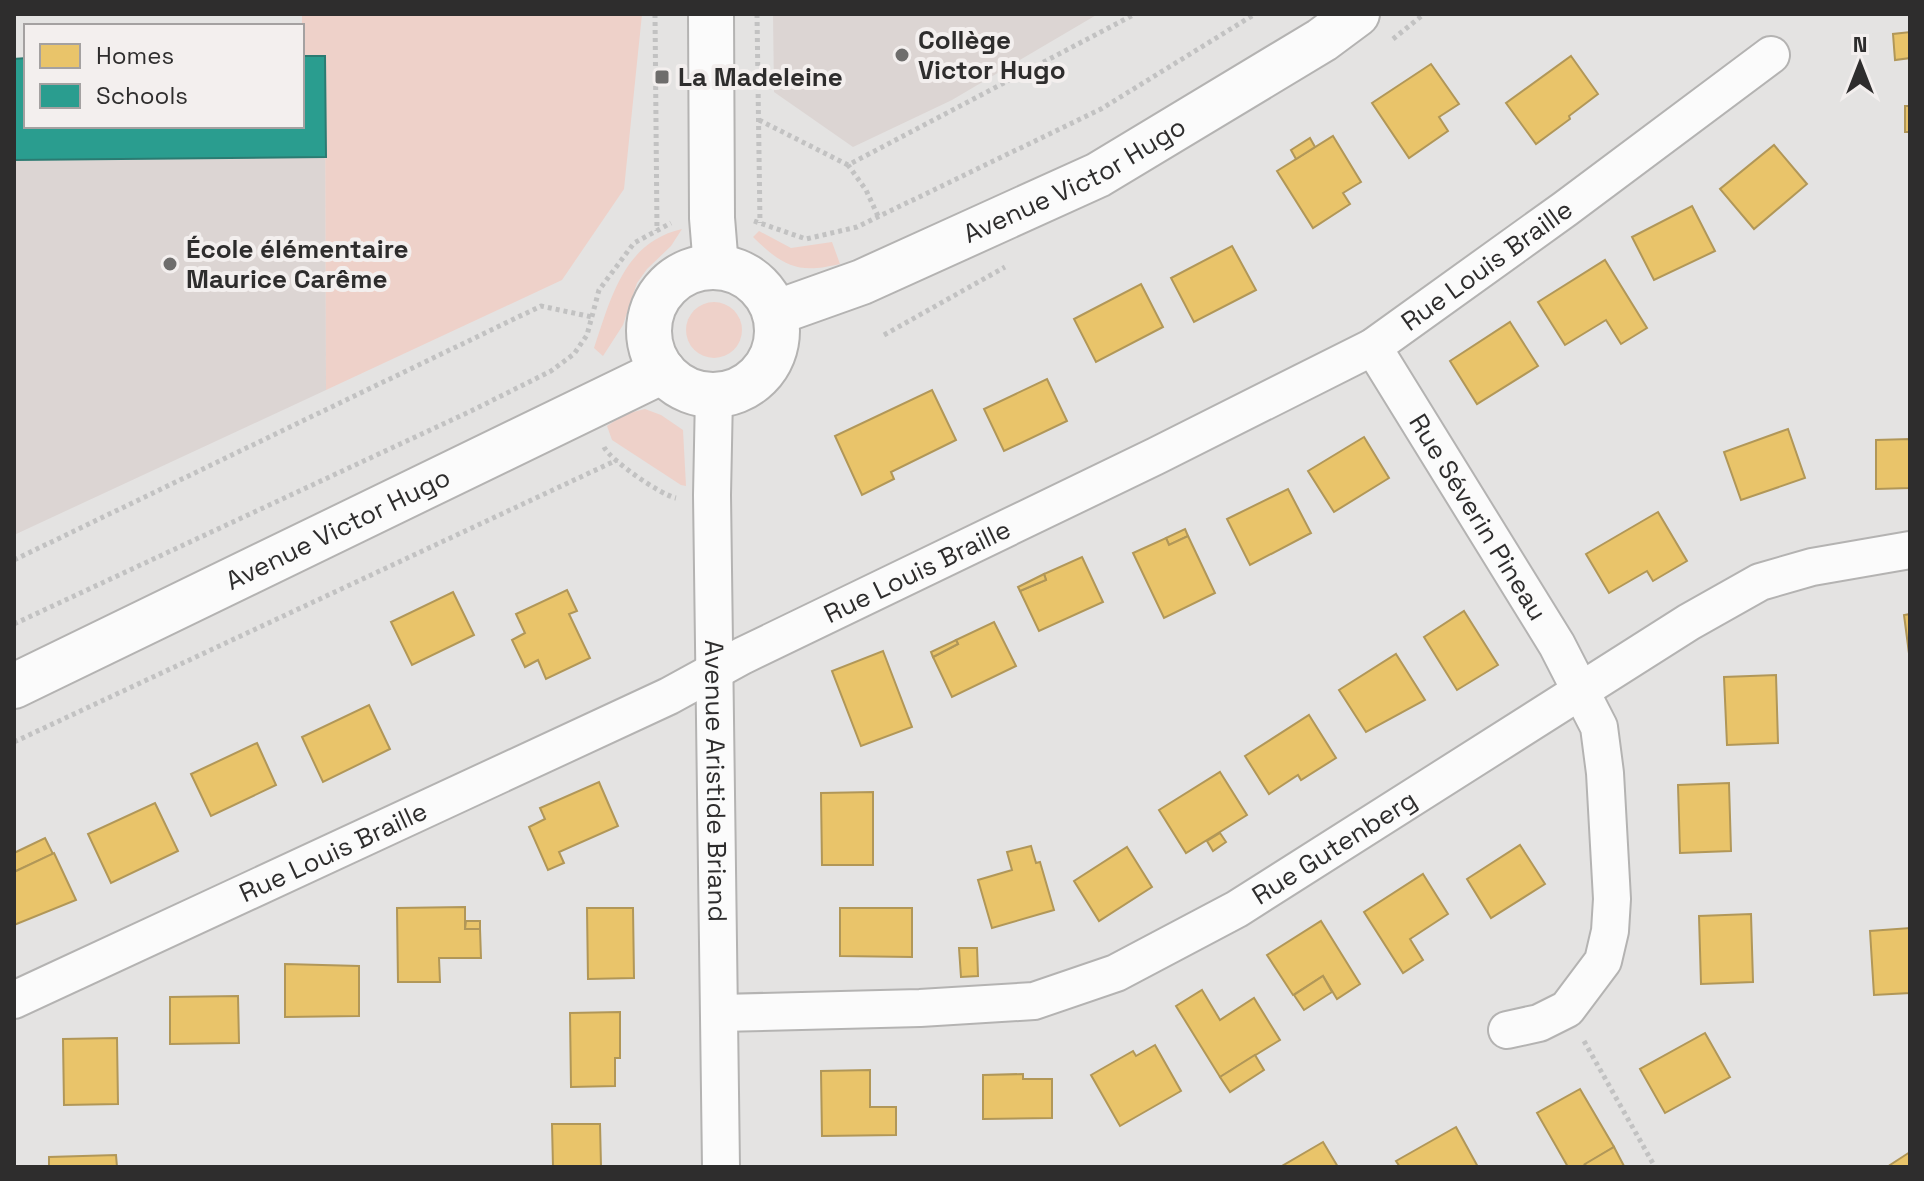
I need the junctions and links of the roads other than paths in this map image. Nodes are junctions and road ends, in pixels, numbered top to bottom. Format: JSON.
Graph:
{"nodes":[{"id":1,"x":711,"y":14,"type":"edge"},
{"id":2,"x":1357,"y":14,"type":"edge"},
{"id":3,"x":1771,"y":55,"type":"dead end"},
{"id":4,"x":716,"y":267,"type":"junction"},
{"id":5,"x":775,"y":313,"type":"junction"},
{"id":6,"x":1373,"y":347,"type":"junction"},
{"id":7,"x":663,"y":371,"type":"junction"},
{"id":8,"x":714,"y":395,"type":"junction"},
{"id":9,"x":1910,"y":550,"type":"edge"},
{"id":10,"x":716,"y":669,"type":"junction"},
{"id":11,"x":14,"y":686,"type":"edge"},
{"id":12,"x":1579,"y":691,"type":"junction"},
{"id":13,"x":14,"y":1000,"type":"edge"},
{"id":14,"x":719,"y":1013,"type":"junction"},
{"id":15,"x":1507,"y":1030,"type":"dead end"},
{"id":16,"x":721,"y":1167,"type":"edge"}],
"edges":[{"from":1,"to":4,"type":"main road"},
{"from":2,"to":5,"type":"main road","name":"Avenue Victor Hugo"},
{"from":3,"to":6,"type":"street","name":"Rue Louis Braille"},
{"from":4,"to":5,"type":"main road"},
{"from":4,"to":7,"type":"main road"},
{"from":5,"to":8,"type":"main road"},
{"from":6,"to":10,"type":"street","name":"Rue Louis Braille"},
{"from":6,"to":12,"type":"street","name":"Rue Séverin Pineau"},
{"from":7,"to":8,"type":"main road"},
{"from":7,"to":11,"type":"main road","name":"Avenue Victor Hugo"},
{"from":8,"to":10,"type":"street","name":"Avenue Aristide Briand"},
{"from":9,"to":12,"type":"street","name":"Rue Gutenberg"},
{"from":10,"to":13,"type":"street","name":"Rue Louis Braille"},
{"from":10,"to":14,"type":"street","name":"Avenue Aristide Briand"},
{"from":12,"to":14,"type":"street","name":"Rue Gutenberg"},
{"from":12,"to":15,"type":"street","name":"Rue Séverin Pineau"},
{"from":14,"to":16,"type":"street","name":"Avenue Aristide Briand"}]}
